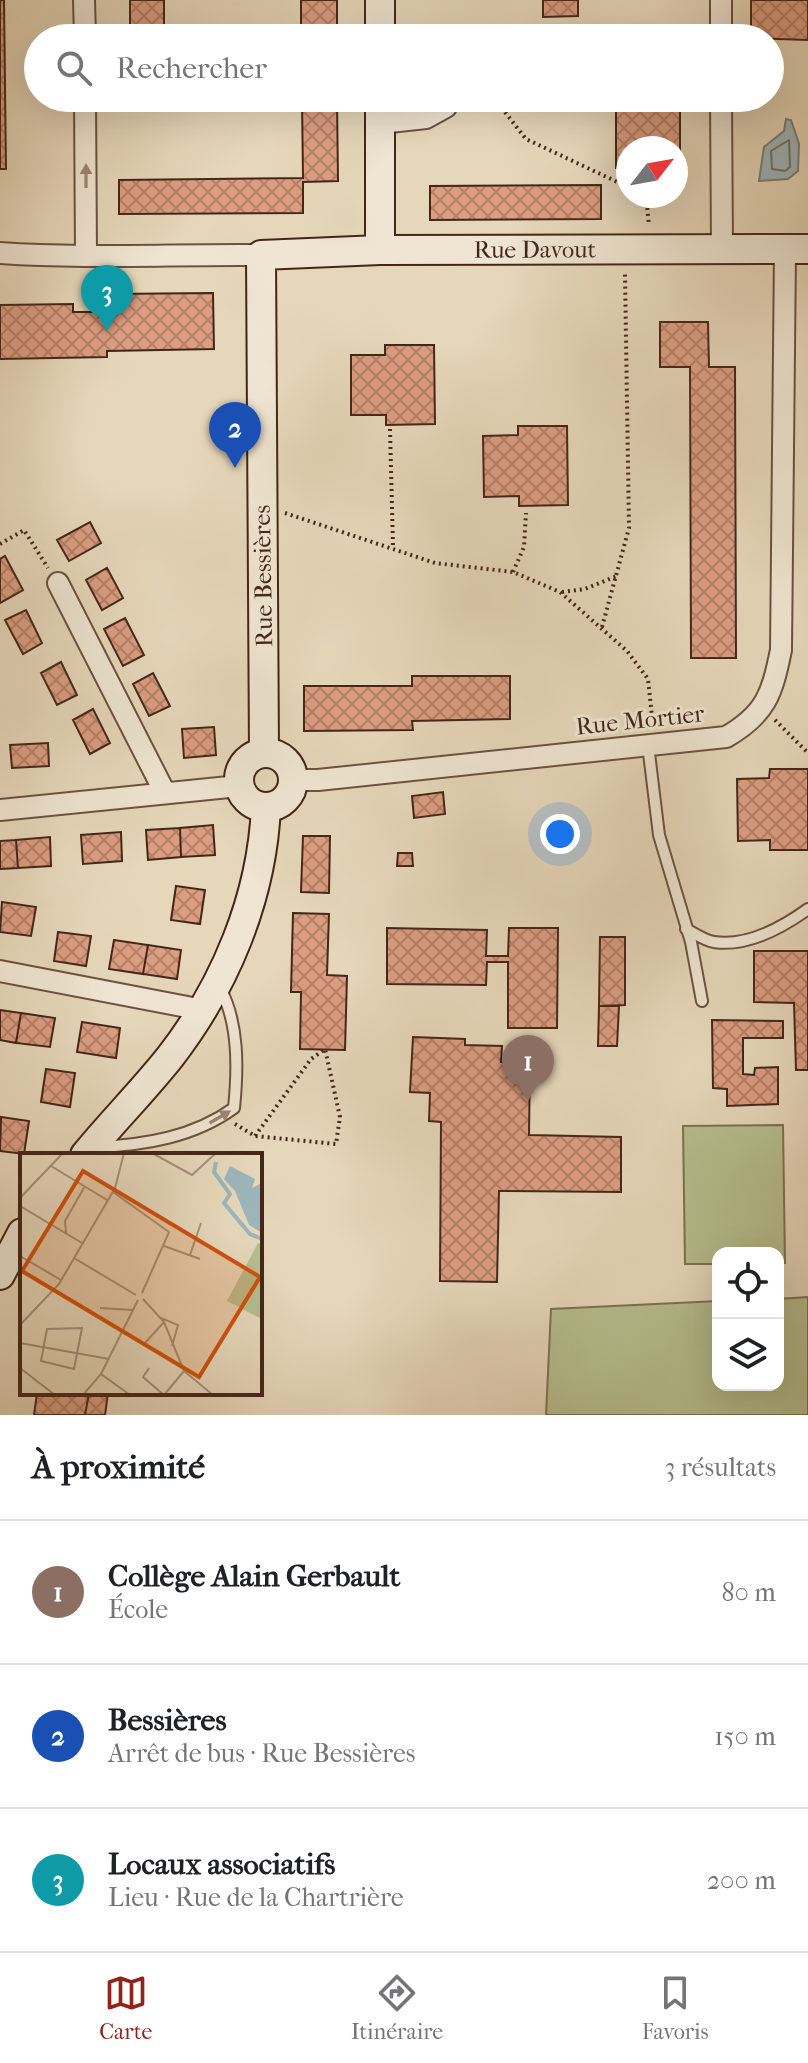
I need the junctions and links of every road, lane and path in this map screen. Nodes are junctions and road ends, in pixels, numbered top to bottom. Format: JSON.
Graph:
{"nodes":[{"id":1,"x":84,"y":0,"type":"edge"},
{"id":2,"x":380,"y":0,"type":"edge"},
{"id":3,"x":721,"y":0,"type":"edge"},
{"id":4,"x":85,"y":24,"type":"edge"},
{"id":5,"x":380,"y":24,"type":"edge"},
{"id":6,"x":721,"y":24,"type":"edge"},
{"id":7,"x":85,"y":112,"type":"edge"},
{"id":8,"x":380,"y":112,"type":"edge"},
{"id":9,"x":408,"y":112,"type":"edge"},
{"id":10,"x":440,"y":112,"type":"edge"},
{"id":11,"x":505,"y":112,"type":"edge"},
{"id":12,"x":721,"y":112,"type":"edge"},
{"id":13,"x":616,"y":181,"type":"edge"},
{"id":14,"x":722,"y":248,"type":"junction"},
{"id":15,"x":380,"y":250,"type":"junction"},
{"id":16,"x":797,"y":250,"type":"edge"},
{"id":17,"x":625,"y":251,"type":"junction"},
{"id":18,"x":0,"y":253,"type":"edge"},
{"id":19,"x":86,"y":254,"type":"junction"},
{"id":20,"x":261,"y":255,"type":"junction"},
{"id":21,"x":390,"y":429,"type":"dead end"},
{"id":22,"x":262,"y":506,"type":"junction"},
{"id":23,"x":526,"y":513,"type":"dead end"},
{"id":24,"x":0,"y":544,"type":"edge"},
{"id":25,"x":393,"y":548,"type":"junction"},
{"id":26,"x":513,"y":572,"type":"junction"},
{"id":27,"x":617,"y":576,"type":"junction"},
{"id":28,"x":58,"y":583,"type":"joint"},
{"id":29,"x":560,"y":592,"type":"junction"},
{"id":30,"x":602,"y":627,"type":"junction"},
{"id":31,"x":762,"y":707,"type":"junction"},
{"id":32,"x":651,"y":745,"type":"junction"},
{"id":33,"x":264,"y":753,"type":"junction"},
{"id":34,"x":808,"y":753,"type":"edge"},
{"id":35,"x":293,"y":780,"type":"junction"},
{"id":36,"x":239,"y":786,"type":"junction"},
{"id":37,"x":164,"y":791,"type":"junction"},
{"id":38,"x":266,"y":807,"type":"junction"},
{"id":39,"x":0,"y":810,"type":"edge"},
{"id":40,"x":808,"y":909,"type":"edge"},
{"id":41,"x":686,"y":929,"type":"junction"},
{"id":42,"x":0,"y":971,"type":"edge"},
{"id":43,"x":217,"y":982,"type":"junction"},
{"id":44,"x":702,"y":1001,"type":"dead end"},
{"id":45,"x":203,"y":1010,"type":"junction"},
{"id":46,"x":223,"y":1116,"type":"junction"},
{"id":47,"x":255,"y":1136,"type":"junction"},
{"id":48,"x":88,"y":1151,"type":"edge"},
{"id":49,"x":20,"y":1237,"type":"edge"},
{"id":50,"x":0,"y":1275,"type":"edge"}],
"edges":[{"from":1,"to":4,"type":"street"},
{"from":2,"to":5,"type":"street"},
{"from":3,"to":6,"type":"street"},
{"from":19,"to":7,"type":"street","one_way":true},
{"from":8,"to":15,"type":"street"},
{"from":9,"to":10,"type":"street"},
{"from":11,"to":13,"type":"path"},
{"from":12,"to":14,"type":"street"},
{"from":14,"to":16,"type":"street","name":"Rue Davout"},
{"from":14,"to":17,"type":"street","name":"Rue Davout"},
{"from":15,"to":17,"type":"street","name":"Rue Davout"},
{"from":15,"to":20,"type":"street","name":"Rue Davout"},
{"from":16,"to":31,"type":"street","name":"Rue Mortier"},
{"from":17,"to":27,"type":"path"},
{"from":18,"to":19,"type":"street"},
{"from":19,"to":20,"type":"street"},
{"from":20,"to":22,"type":"street","name":"Rue Bessières"},
{"from":21,"to":25,"type":"path"},
{"from":22,"to":25,"type":"path"},
{"from":22,"to":33,"type":"street","name":"Rue Bessières"},
{"from":23,"to":26,"type":"path"},
{"from":24,"to":28,"type":"path"},
{"from":25,"to":26,"type":"path"},
{"from":26,"to":29,"type":"path"},
{"from":27,"to":29,"type":"path"},
{"from":27,"to":30,"type":"path"},
{"from":28,"to":37,"type":"street"},
{"from":29,"to":30,"type":"path"},
{"from":30,"to":32,"type":"path"},
{"from":31,"to":32,"type":"street","name":"Rue Mortier"},
{"from":31,"to":34,"type":"path"},
{"from":32,"to":35,"type":"street","name":"Rue Mortier"},
{"from":32,"to":41,"type":"lane"},
{"from":33,"to":35,"type":"street"},
{"from":33,"to":36,"type":"street"},
{"from":35,"to":38,"type":"street"},
{"from":36,"to":37,"type":"street"},
{"from":36,"to":38,"type":"street"},
{"from":37,"to":39,"type":"street"},
{"from":38,"to":43,"type":"street"},
{"from":40,"to":41,"type":"lane"},
{"from":41,"to":44,"type":"lane"},
{"from":42,"to":45,"type":"street"},
{"from":43,"to":45,"type":"street"},
{"from":43,"to":46,"type":"lane"},
{"from":45,"to":48,"type":"street"},
{"from":46,"to":47,"type":"path"},
{"from":48,"to":46,"type":"lane","one_way":true},
{"from":47,"to":47,"type":"path"},
{"from":49,"to":50,"type":"street"}]}
